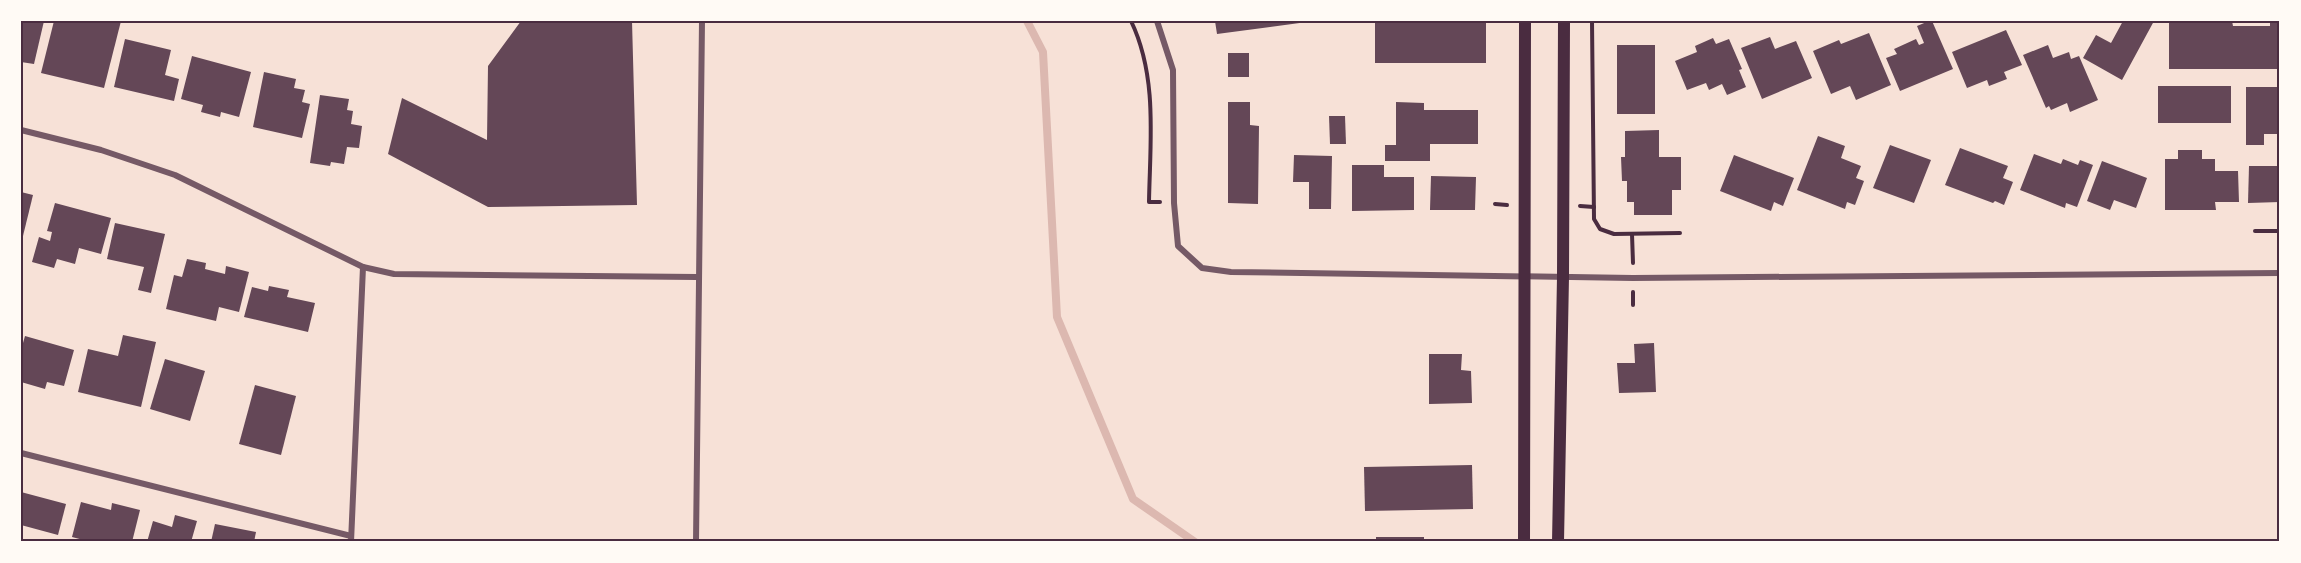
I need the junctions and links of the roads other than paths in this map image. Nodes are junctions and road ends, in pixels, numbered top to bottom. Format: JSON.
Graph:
{"nodes":[{"id":1,"x":702,"y":21,"type":"edge"},
{"id":2,"x":1157,"y":21,"type":"edge"},
{"id":3,"x":1525,"y":21,"type":"edge"},
{"id":4,"x":1564,"y":21,"type":"edge"},
{"id":5,"x":21,"y":130,"type":"edge"},
{"id":6,"x":363,"y":267,"type":"junction"},
{"id":7,"x":2280,"y":273,"type":"edge"},
{"id":8,"x":698,"y":277,"type":"junction"},
{"id":9,"x":1526,"y":277,"type":"junction"},
{"id":10,"x":1563,"y":277,"type":"junction"},
{"id":11,"x":21,"y":453,"type":"edge"},
{"id":12,"x":351,"y":539,"type":"edge"},
{"id":13,"x":696,"y":542,"type":"edge"},
{"id":14,"x":1524,"y":542,"type":"edge"},
{"id":15,"x":1558,"y":542,"type":"edge"}],
"edges":[{"from":1,"to":8,"type":"street"},
{"from":2,"to":9,"type":"street"},
{"from":3,"to":9,"type":"main road"},
{"from":4,"to":10,"type":"main road"},
{"from":5,"to":6,"type":"street"},
{"from":6,"to":8,"type":"street"},
{"from":6,"to":12,"type":"street"},
{"from":7,"to":10,"type":"street"},
{"from":8,"to":13,"type":"street"},
{"from":9,"to":10,"type":"street"},
{"from":9,"to":14,"type":"main road"},
{"from":10,"to":15,"type":"main road"},
{"from":11,"to":12,"type":"street"}]}
